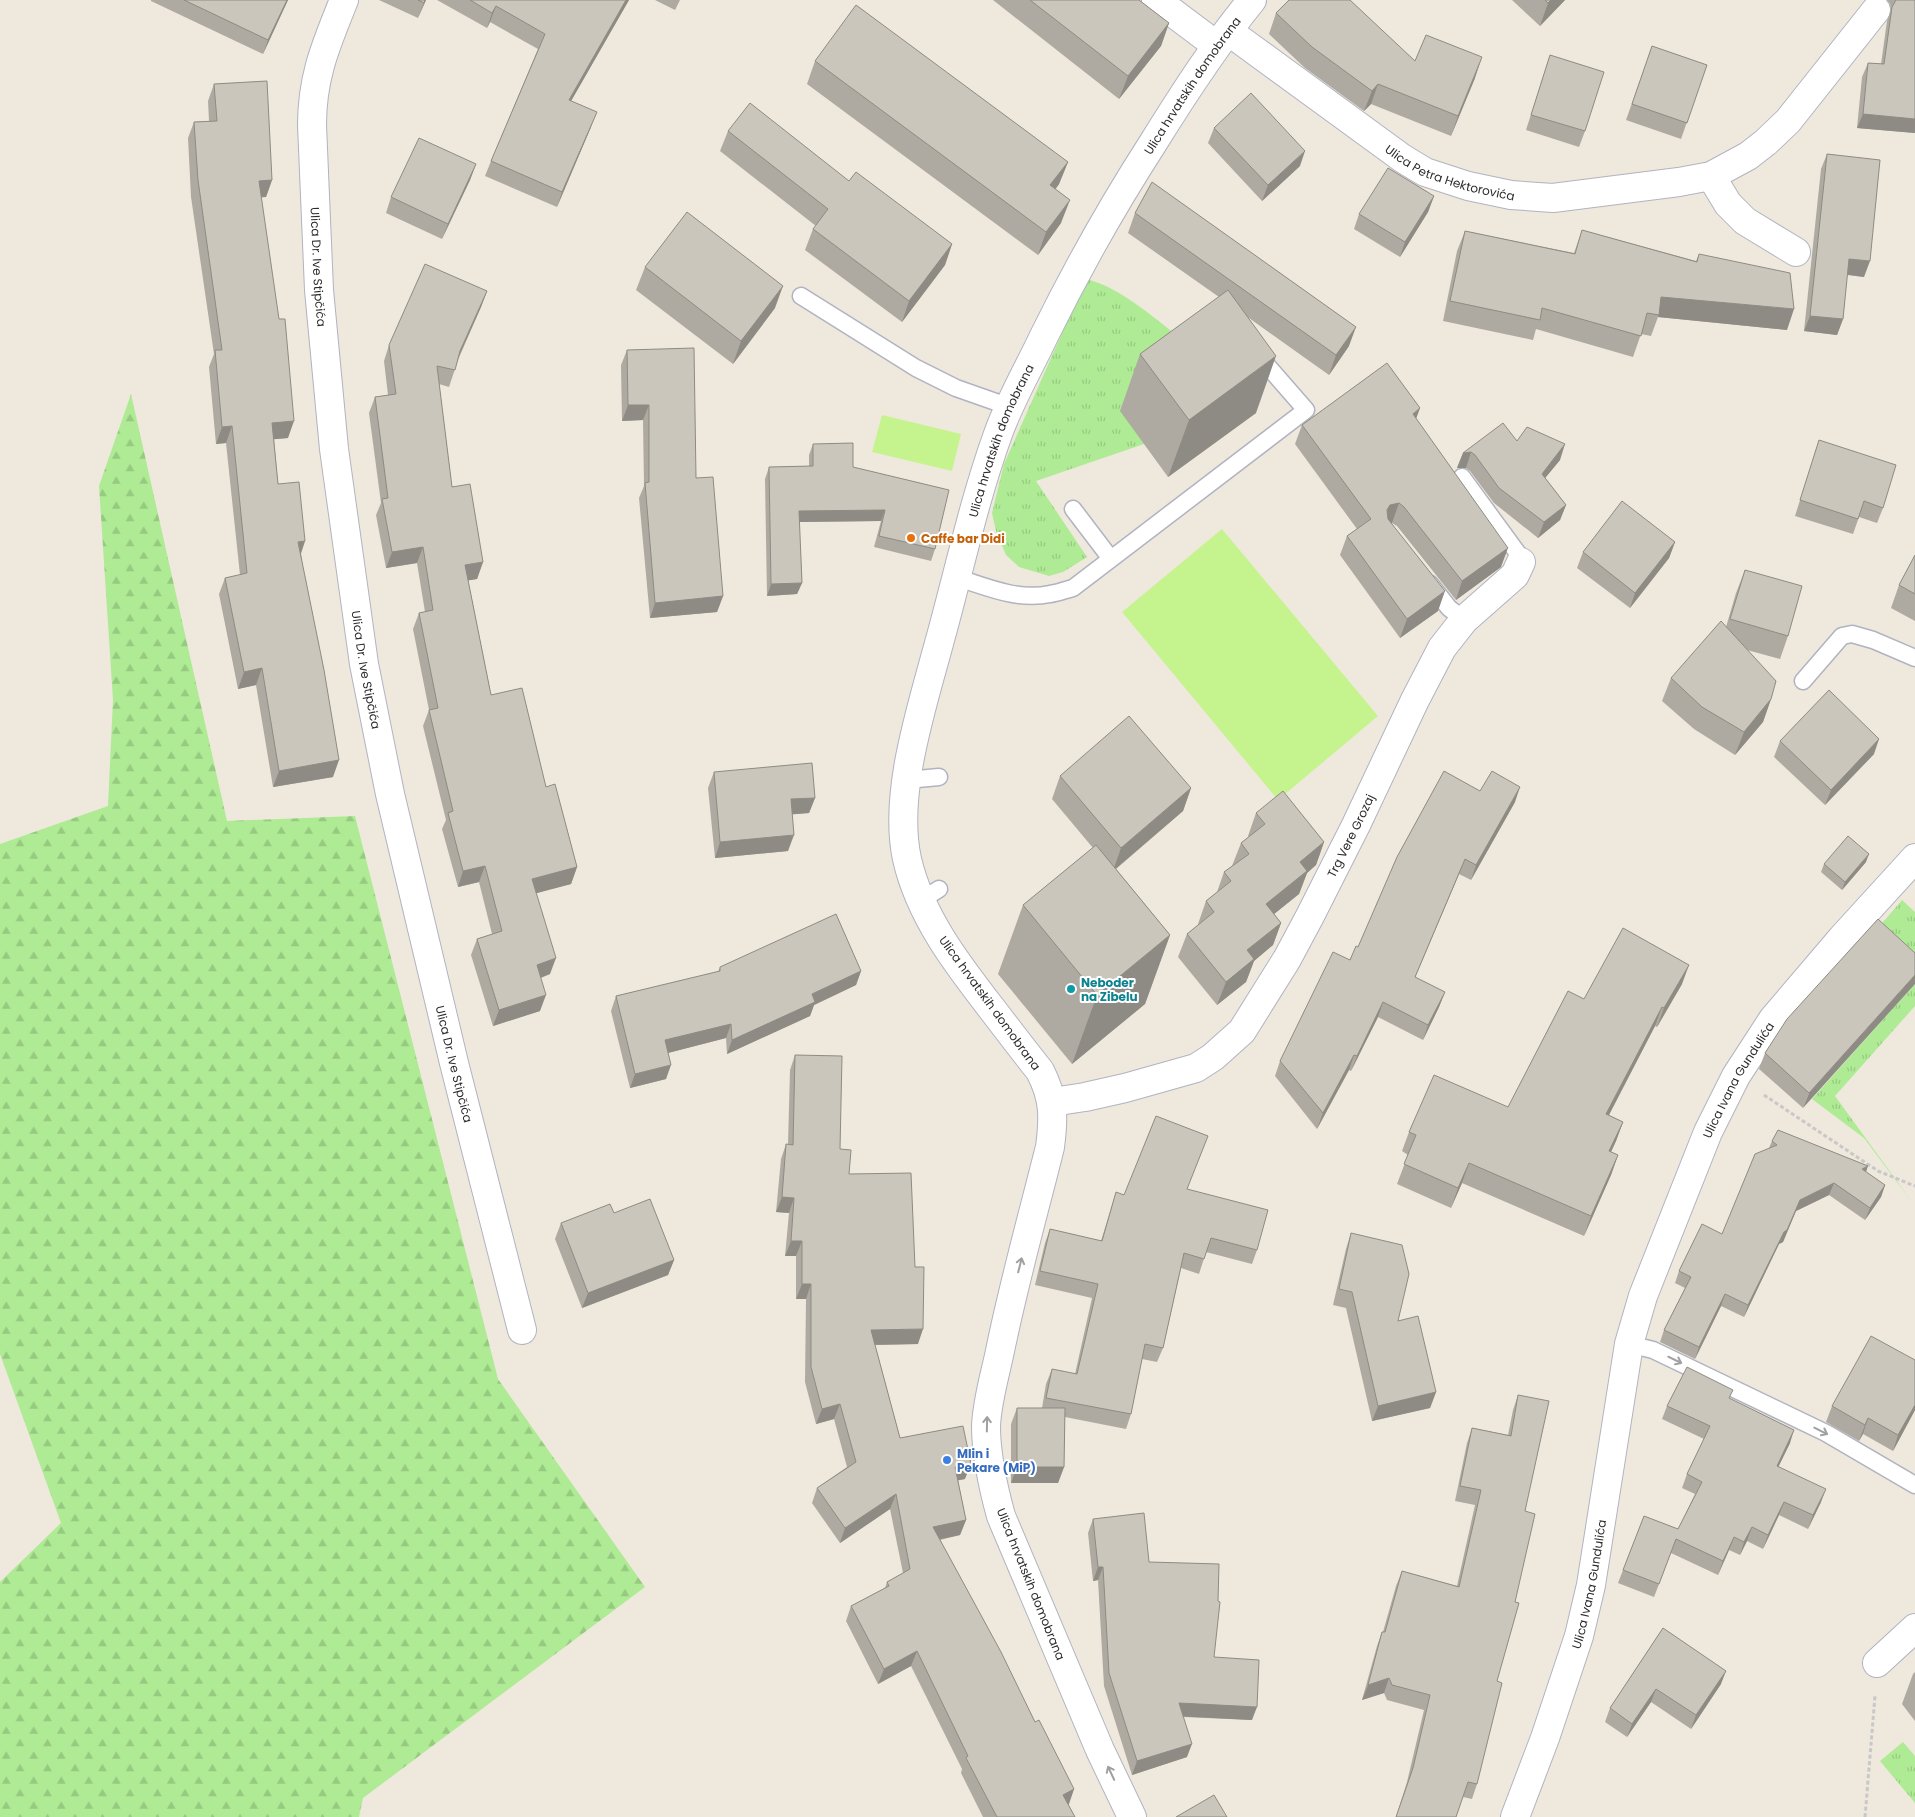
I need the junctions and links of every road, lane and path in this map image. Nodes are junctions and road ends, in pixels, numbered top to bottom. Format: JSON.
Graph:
{"nodes":[{"id":1,"x":344,"y":0,"type":"edge"},
{"id":2,"x":1156,"y":0,"type":"edge"},
{"id":3,"x":1252,"y":0,"type":"edge"},
{"id":4,"x":1876,"y":10,"type":"dead end"},
{"id":5,"x":1222,"y":38,"type":"junction"},
{"id":6,"x":1711,"y":176,"type":"junction"},
{"id":7,"x":1796,"y":252,"type":"dead end"},
{"id":8,"x":801,"y":296,"type":"dead end"},
{"id":9,"x":1246,"y":342,"type":"edge"},
{"id":10,"x":1010,"y":408,"type":"junction"},
{"id":11,"x":1462,"y":477,"type":"dead end"},
{"id":12,"x":1072,"y":509,"type":"dead end"},
{"id":13,"x":1110,"y":559,"type":"junction"},
{"id":14,"x":1521,"y":562,"type":"joint"},
{"id":15,"x":1419,"y":570,"type":"edge"},
{"id":16,"x":958,"y":578,"type":"junction"},
{"id":17,"x":1464,"y":620,"type":"junction"},
{"id":18,"x":1915,"y":658,"type":"edge"},
{"id":19,"x":1803,"y":682,"type":"dead end"},
{"id":20,"x":939,"y":777,"type":"dead end"},
{"id":21,"x":907,"y":780,"type":"junction"},
{"id":22,"x":1915,"y":858,"type":"edge"},
{"id":23,"x":1736,"y":1076,"type":"junction"},
{"id":24,"x":1052,"y":1102,"type":"junction"},
{"id":25,"x":1915,"y":1186,"type":"edge"},
{"id":26,"x":522,"y":1330,"type":"dead end"},
{"id":27,"x":1629,"y":1344,"type":"junction"},
{"id":28,"x":1915,"y":1485,"type":"edge"},
{"id":29,"x":1915,"y":1628,"type":"edge"},
{"id":30,"x":1877,"y":1663,"type":"joint"},
{"id":31,"x":1132,"y":1817,"type":"edge"},
{"id":32,"x":1515,"y":1817,"type":"edge"},
{"id":33,"x":1865,"y":1817,"type":"edge"}],
"edges":[{"from":1,"to":26,"type":"street","name":"Ulica Dr. Ive Stipčića"},
{"from":2,"to":5,"type":"street","name":"Ulica Petra Hektorovića"},
{"from":3,"to":5,"type":"street","name":"Ulica hrvatskih domobrana"},
{"from":4,"to":6,"type":"street","name":"Ulica Petra Hektorovića"},
{"from":5,"to":6,"type":"street","name":"Ulica Petra Hektorovića"},
{"from":5,"to":10,"type":"street","name":"Ulica hrvatskih domobrana"},
{"from":6,"to":7,"type":"street"},
{"from":8,"to":10,"type":"lane"},
{"from":9,"to":13,"type":"lane"},
{"from":10,"to":16,"type":"street","name":"Ulica hrvatskih domobrana"},
{"from":11,"to":14,"type":"lane","name":"Trg Vere Grozaj"},
{"from":12,"to":13,"type":"lane"},
{"from":13,"to":16,"type":"lane"},
{"from":14,"to":17,"type":"street","name":"Trg Vere Grozaj"},
{"from":15,"to":17,"type":"lane"},
{"from":16,"to":21,"type":"street","name":"Ulica hrvatskih domobrana"},
{"from":17,"to":24,"type":"street","name":"Trg Vere Grozaj"},
{"from":18,"to":19,"type":"lane"},
{"from":20,"to":21,"type":"lane"},
{"from":21,"to":24,"type":"street","name":"Ulica hrvatskih domobrana"},
{"from":22,"to":23,"type":"street","name":"Ulica Ivana Gundulića"},
{"from":23,"to":25,"type":"path"},
{"from":23,"to":27,"type":"street","name":"Ulica Ivana Gundulića"},
{"from":31,"to":24,"type":"street","name":"Ulica hrvatskih domobrana","one_way":true},
{"from":27,"to":28,"type":"lane","one_way":true},
{"from":27,"to":32,"type":"street","name":"Ulica Ivana Gundulića"},
{"from":29,"to":30,"type":"street"},
{"from":30,"to":33,"type":"path"}]}
